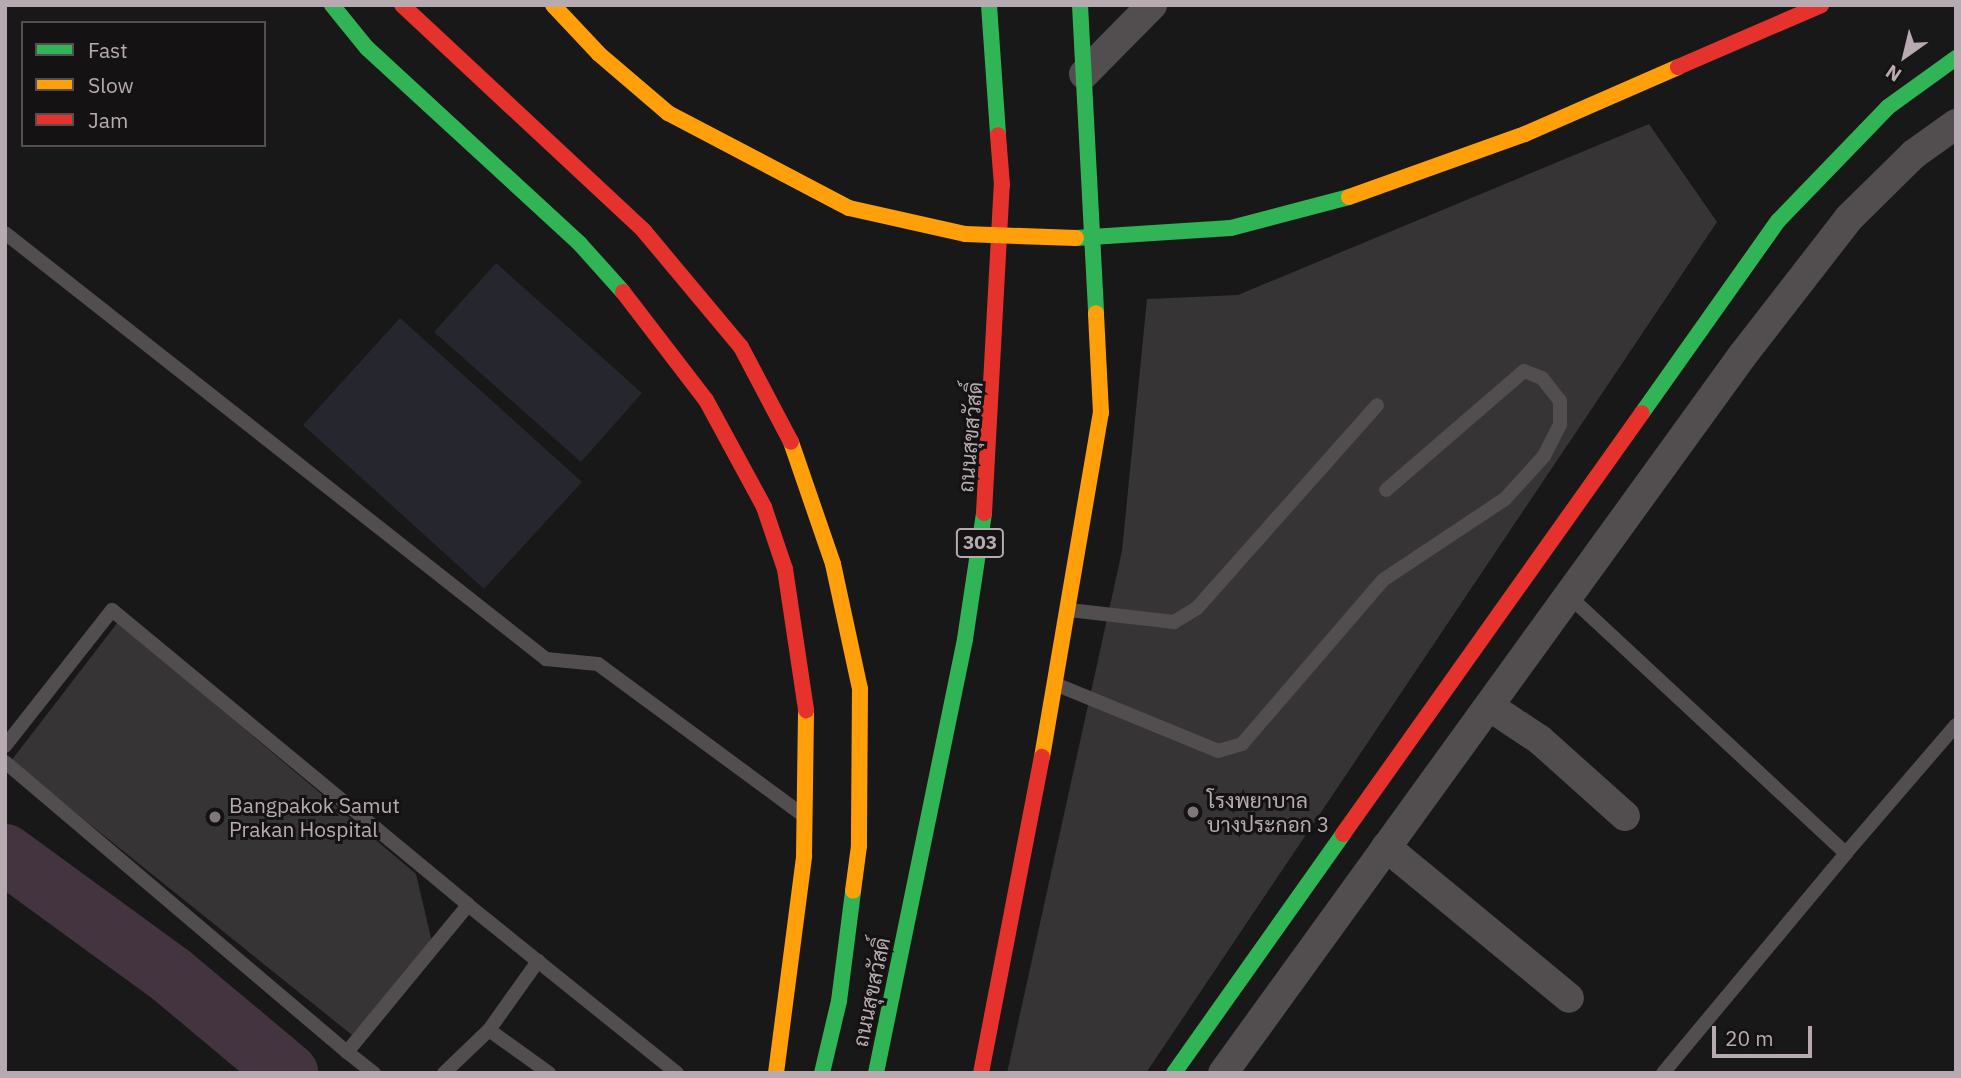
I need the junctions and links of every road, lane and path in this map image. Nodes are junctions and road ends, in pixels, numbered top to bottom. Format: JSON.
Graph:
{"nodes":[{"id":1,"x":332,"y":5,"type":"edge"},
{"id":2,"x":402,"y":5,"type":"edge"},
{"id":3,"x":553,"y":5,"type":"edge"},
{"id":4,"x":989,"y":5,"type":"edge"},
{"id":5,"x":1080,"y":5,"type":"edge"},
{"id":6,"x":1152,"y":5,"type":"edge"},
{"id":7,"x":1821,"y":5,"type":"edge"},
{"id":8,"x":1956,"y":58,"type":"edge"},
{"id":9,"x":1084,"y":74,"type":"junction"},
{"id":10,"x":1956,"y":124,"type":"edge"},
{"id":11,"x":5,"y":233,"type":"edge"},
{"id":12,"x":1377,"y":405,"type":"dead end"},
{"id":13,"x":1386,"y":491,"type":"dead end"},
{"id":14,"x":1569,"y":596,"type":"junction"},
{"id":15,"x":1067,"y":610,"type":"junction"},
{"id":16,"x":1054,"y":683,"type":"junction"},
{"id":17,"x":1489,"y":706,"type":"junction"},
{"id":18,"x":1956,"y":725,"type":"edge"},
{"id":19,"x":5,"y":746,"type":"edge"},
{"id":20,"x":5,"y":762,"type":"edge"},
{"id":21,"x":1625,"y":816,"type":"dead end"},
{"id":22,"x":806,"y":817,"type":"junction"},
{"id":23,"x":1387,"y":847,"type":"junction"},
{"id":24,"x":1846,"y":853,"type":"junction"},
{"id":25,"x":468,"y":905,"type":"junction"},
{"id":26,"x":538,"y":961,"type":"junction"},
{"id":27,"x":1569,"y":998,"type":"dead end"},
{"id":28,"x":489,"y":1030,"type":"junction"},
{"id":29,"x":347,"y":1052,"type":"junction"},
{"id":30,"x":374,"y":1073,"type":"edge"},
{"id":31,"x":444,"y":1073,"type":"edge"},
{"id":32,"x":549,"y":1073,"type":"edge"},
{"id":33,"x":677,"y":1073,"type":"edge"},
{"id":34,"x":776,"y":1073,"type":"edge"},
{"id":35,"x":822,"y":1073,"type":"edge"},
{"id":36,"x":876,"y":1073,"type":"edge"},
{"id":37,"x":981,"y":1073,"type":"edge"},
{"id":38,"x":1174,"y":1073,"type":"edge"},
{"id":39,"x":1223,"y":1073,"type":"edge"},
{"id":40,"x":1663,"y":1073,"type":"edge"}],
"edges":[{"from":1,"to":22,"type":"main road"},
{"from":2,"to":35,"type":"main road"},
{"from":3,"to":7,"type":"main road","bridge":true},
{"from":4,"to":36,"type":"main road","name":"ถนนสุขสวัสดิ์","number":"303"},
{"from":5,"to":9,"type":"main road"},
{"from":6,"to":9,"type":"street"},
{"from":8,"to":38,"type":"main road"},
{"from":9,"to":15,"type":"main road"},
{"from":10,"to":14,"type":"street"},
{"from":11,"to":22,"type":"lane"},
{"from":12,"to":15,"type":"lane"},
{"from":13,"to":16,"type":"lane"},
{"from":14,"to":17,"type":"street"},
{"from":14,"to":24,"type":"lane"},
{"from":15,"to":16,"type":"main road"},
{"from":16,"to":37,"type":"main road"},
{"from":17,"to":21,"type":"street"},
{"from":17,"to":23,"type":"street"},
{"from":18,"to":24,"type":"lane"},
{"from":19,"to":25,"type":"lane"},
{"from":20,"to":29,"type":"lane"},
{"from":22,"to":34,"type":"main road"},
{"from":23,"to":27,"type":"street"},
{"from":23,"to":39,"type":"street"},
{"from":24,"to":40,"type":"lane"},
{"from":25,"to":26,"type":"lane"},
{"from":25,"to":29,"type":"lane"},
{"from":26,"to":28,"type":"lane"},
{"from":26,"to":33,"type":"lane"},
{"from":28,"to":31,"type":"lane"},
{"from":28,"to":32,"type":"lane"},
{"from":29,"to":30,"type":"lane"}]}
